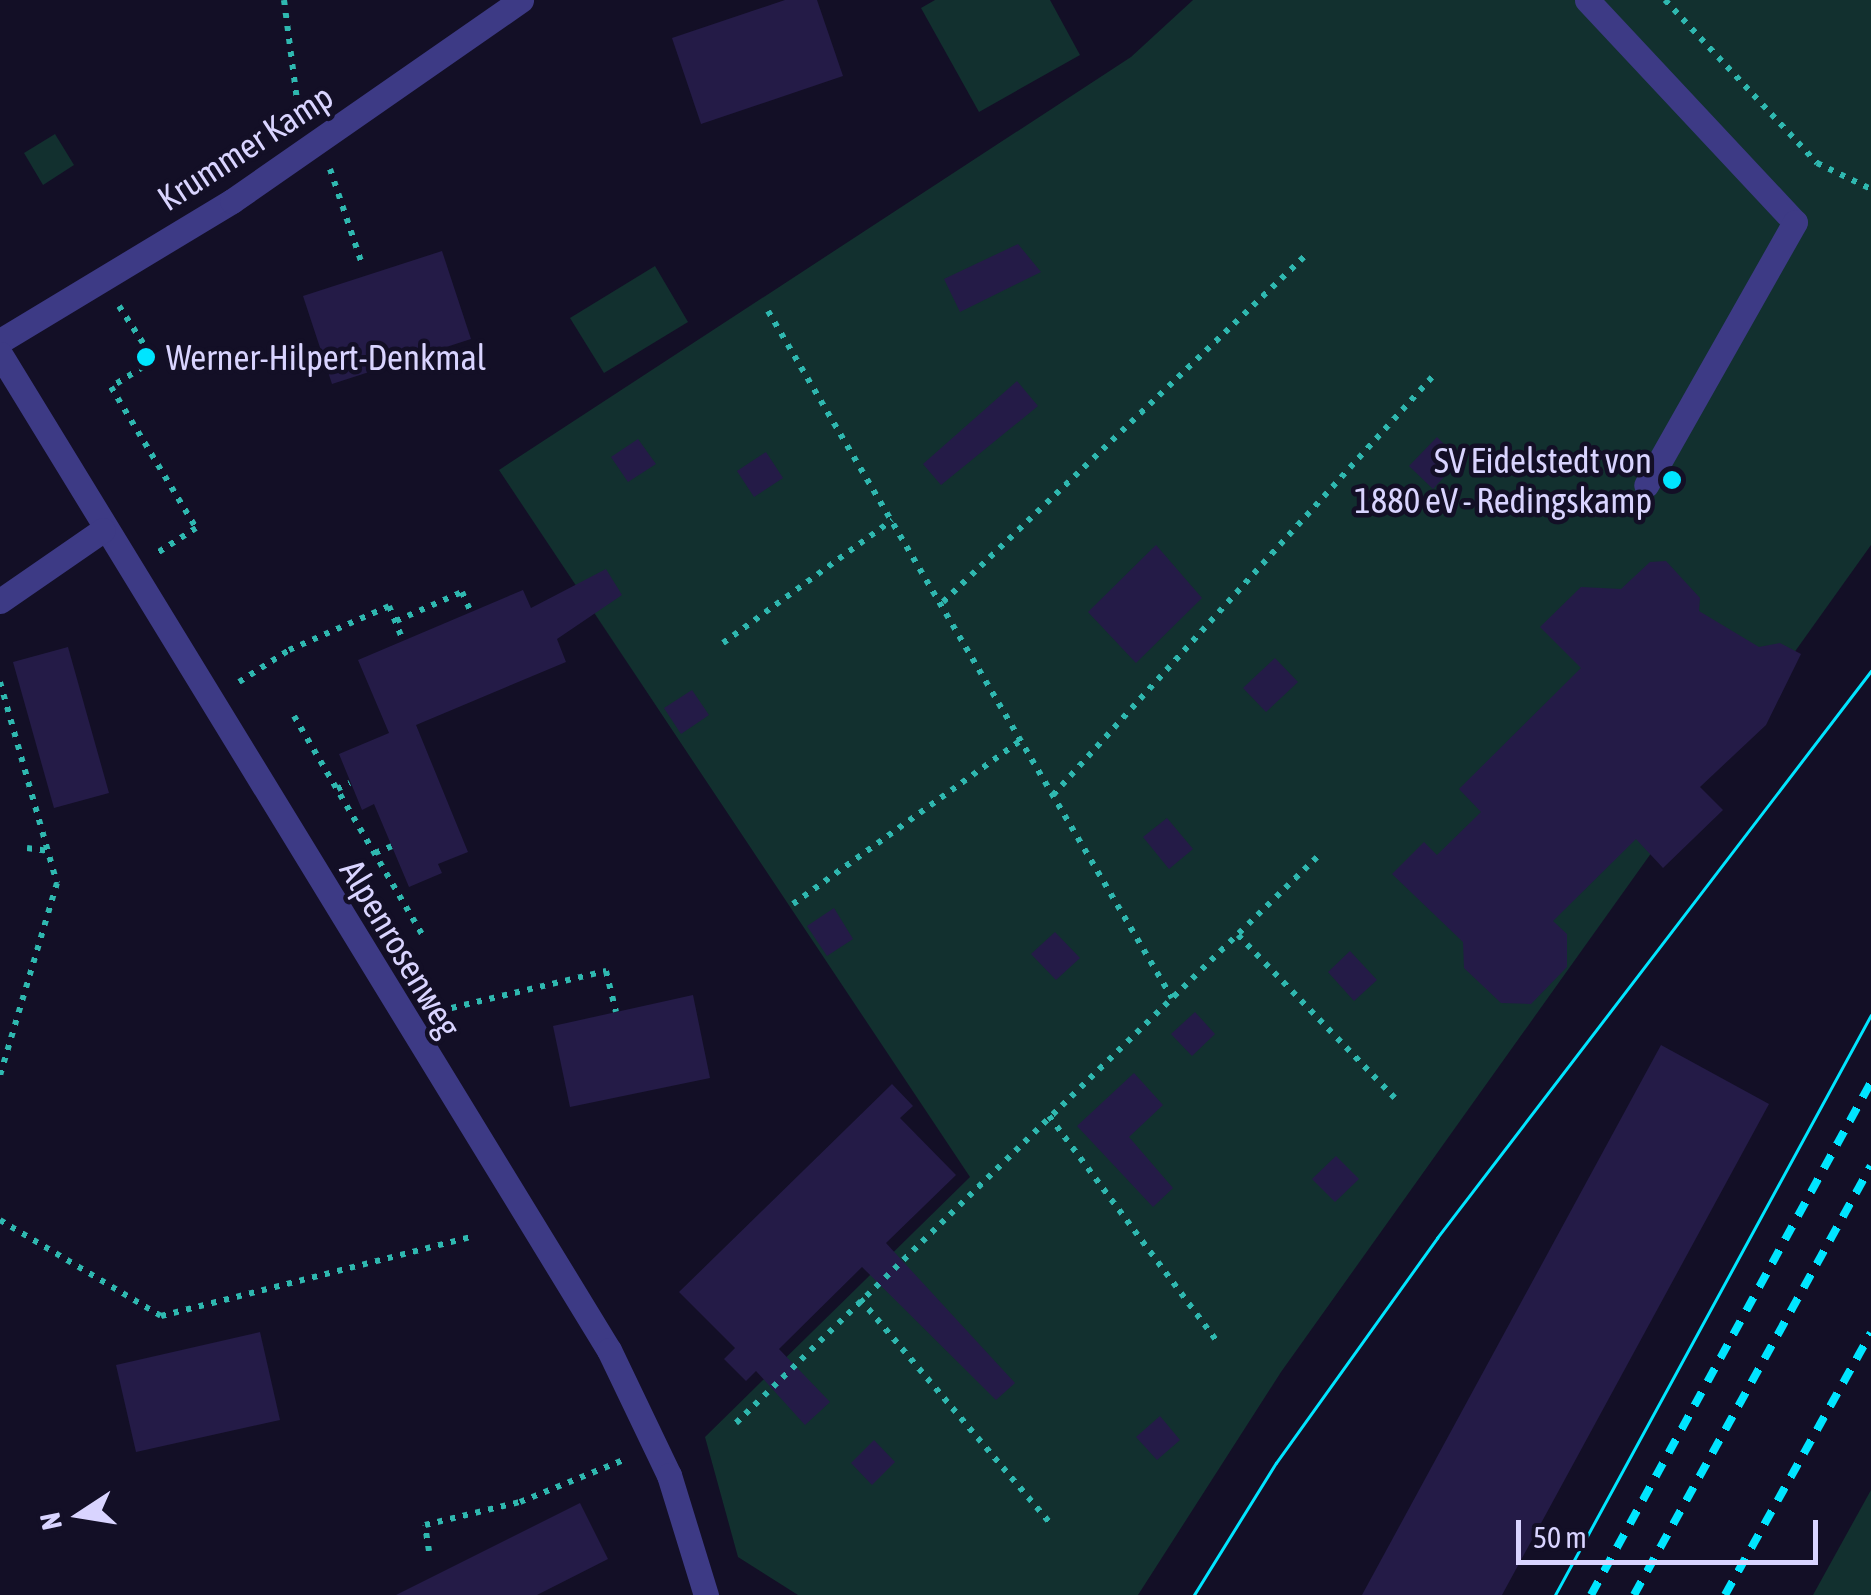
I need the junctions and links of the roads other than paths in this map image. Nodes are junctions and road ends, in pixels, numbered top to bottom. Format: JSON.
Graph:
{"nodes":[{"id":1,"x":520,"y":0,"type":"edge"},
{"id":2,"x":1587,"y":0,"type":"edge"},
{"id":3,"x":0,"y":341,"type":"edge"},
{"id":4,"x":0,"y":354,"type":"edge"},
{"id":5,"x":1646,"y":485,"type":"dead end"},
{"id":6,"x":103,"y":530,"type":"junction"},
{"id":7,"x":0,"y":601,"type":"edge"},
{"id":8,"x":706,"y":1595,"type":"edge"}],
"edges":[{"from":1,"to":3,"type":"street","name":"Krummer Kamp"},
{"from":2,"to":5,"type":"street"},
{"from":4,"to":6,"type":"street","name":"Alpenrosenweg"},
{"from":6,"to":7,"type":"street"},
{"from":6,"to":8,"type":"street","name":"Alpenrosenweg"}]}
